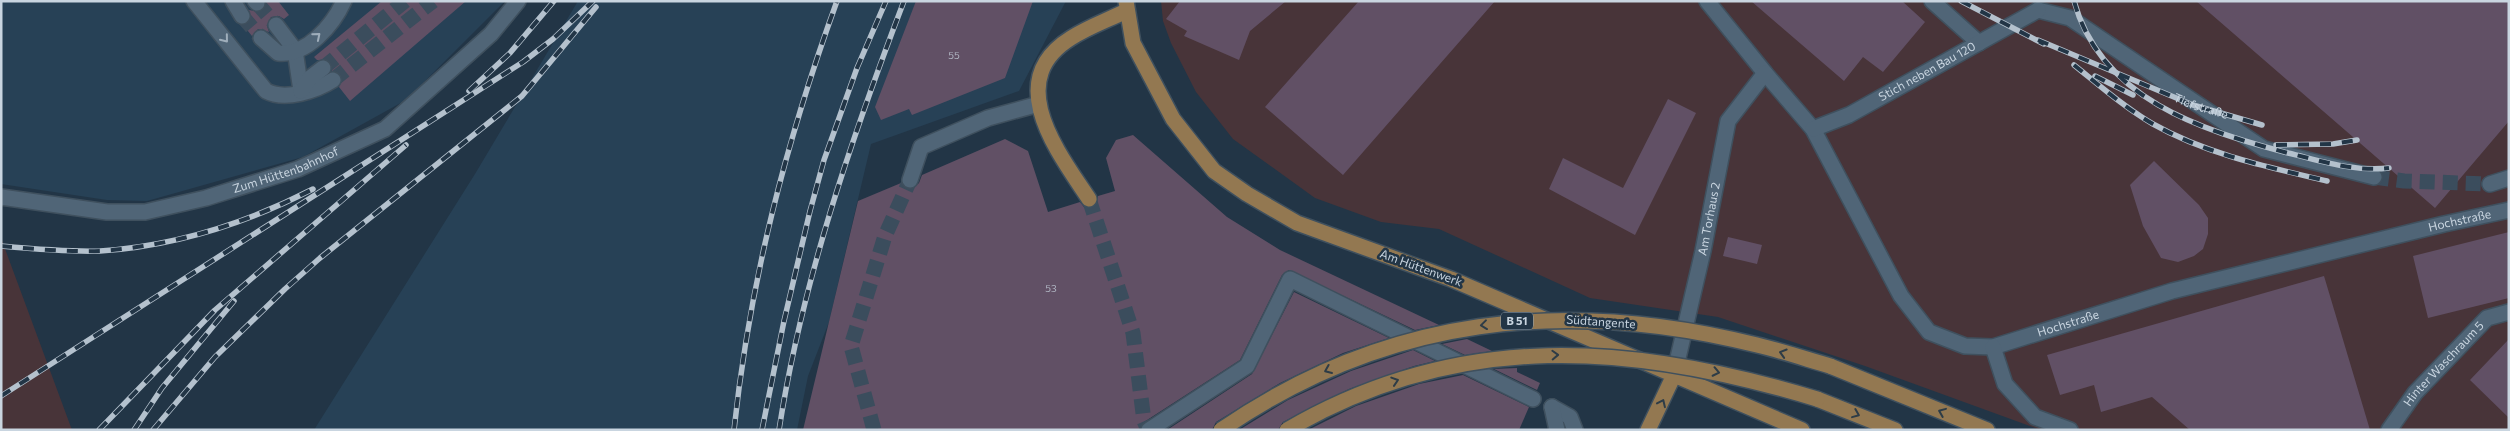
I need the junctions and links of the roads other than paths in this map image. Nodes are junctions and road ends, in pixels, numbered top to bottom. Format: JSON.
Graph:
{"nodes":[{"id":1,"x":194,"y":1,"type":"edge"},
{"id":2,"x":233,"y":1,"type":"edge"},
{"id":3,"x":344,"y":1,"type":"edge"},
{"id":4,"x":518,"y":1,"type":"edge"},
{"id":5,"x":1707,"y":1,"type":"edge"},
{"id":6,"x":1932,"y":1,"type":"edge"},
{"id":7,"x":1126,"y":6,"type":"edge"},
{"id":8,"x":2037,"y":6,"type":"edge"},
{"id":9,"x":242,"y":16,"type":"tunnel mouth"},
{"id":10,"x":276,"y":26,"type":"tunnel mouth"},
{"id":11,"x":261,"y":38,"type":"tunnel mouth"},
{"id":12,"x":1979,"y":43,"type":"junction"},
{"id":13,"x":295,"y":50,"type":"junction"},
{"id":14,"x":323,"y":68,"type":"tunnel mouth"},
{"id":15,"x":1764,"y":73,"type":"junction"},
{"id":16,"x":333,"y":80,"type":"tunnel mouth"},
{"id":17,"x":301,"y":91,"type":"junction"},
{"id":18,"x":1039,"y":104,"type":"junction"},
{"id":19,"x":1814,"y":129,"type":"junction"},
{"id":20,"x":2374,"y":177,"type":"tunnel mouth"},
{"id":21,"x":2509,"y":178,"type":"edge"},
{"id":22,"x":910,"y":180,"type":"tunnel mouth"},
{"id":23,"x":2490,"y":184,"type":"tunnel mouth"},
{"id":24,"x":1,"y":197,"type":"edge"},
{"id":25,"x":1089,"y":199,"type":"tunnel mouth"},
{"id":26,"x":2509,"y":210,"type":"edge"},
{"id":27,"x":2509,"y":312,"type":"edge"},
{"id":28,"x":1993,"y":347,"type":"junction"},
{"id":29,"x":1674,"y":375,"type":"junction"},
{"id":30,"x":1533,"y":399,"type":"dead end"},
{"id":31,"x":1149,"y":430,"type":"edge"},
{"id":32,"x":1221,"y":430,"type":"edge"},
{"id":33,"x":1287,"y":430,"type":"edge"},
{"id":34,"x":1558,"y":430,"type":"edge"},
{"id":35,"x":1574,"y":430,"type":"edge"},
{"id":36,"x":1648,"y":430,"type":"edge"},
{"id":37,"x":1802,"y":430,"type":"edge"},
{"id":38,"x":1895,"y":430,"type":"edge"},
{"id":39,"x":1987,"y":430,"type":"edge"},
{"id":40,"x":2070,"y":430,"type":"edge"},
{"id":41,"x":2389,"y":430,"type":"edge"}],
"edges":[{"from":1,"to":17,"type":"lane","one_way":true},
{"from":2,"to":9,"type":"lane"},
{"from":13,"to":3,"type":"lane","one_way":true},
{"from":4,"to":24,"type":"lane","name":"Zum Hüttenbahnhof"},
{"from":5,"to":15,"type":"lane","name":"Hochstraße"},
{"from":6,"to":12,"type":"lane"},
{"from":7,"to":18,"type":"main road"},
{"from":7,"to":29,"type":"main road","name":"Am Hüttenwerk"},
{"from":8,"to":12,"type":"lane","name":"Stich neben Bau 120"},
{"from":8,"to":20,"type":"lane","name":"Tiefstraße"},
{"from":10,"to":13,"type":"lane"},
{"from":11,"to":13,"type":"lane"},
{"from":12,"to":19,"type":"lane","name":"Stich neben Bau 120"},
{"from":13,"to":17,"type":"lane"},
{"from":14,"to":17,"type":"lane"},
{"from":15,"to":19,"type":"lane","name":"Hochstraße"},
{"from":15,"to":29,"type":"lane","name":"Am Torhaus 2"},
{"from":16,"to":17,"type":"lane"},
{"from":18,"to":22,"type":"lane"},
{"from":18,"to":25,"type":"main road"},
{"from":19,"to":28,"type":"lane","name":"Hochstraße"},
{"from":21,"to":23,"type":"lane"},
{"from":26,"to":28,"type":"lane","name":"Hochstraße"},
{"from":27,"to":41,"type":"lane","name":"Hinter Waschraum 5"},
{"from":28,"to":40,"type":"lane"},
{"from":36,"to":29,"type":"main road","one_way":true},
{"from":29,"to":37,"type":"main road","name":"Am Hüttenwerk"},
{"from":30,"to":31,"type":"lane"},
{"from":39,"to":32,"type":"main road","name":"Südtangente","number":"B 51","one_way":true,"bridge":true},
{"from":33,"to":38,"type":"main road","one_way":true,"bridge":true},
{"from":34,"to":35,"type":"lane"}]}
